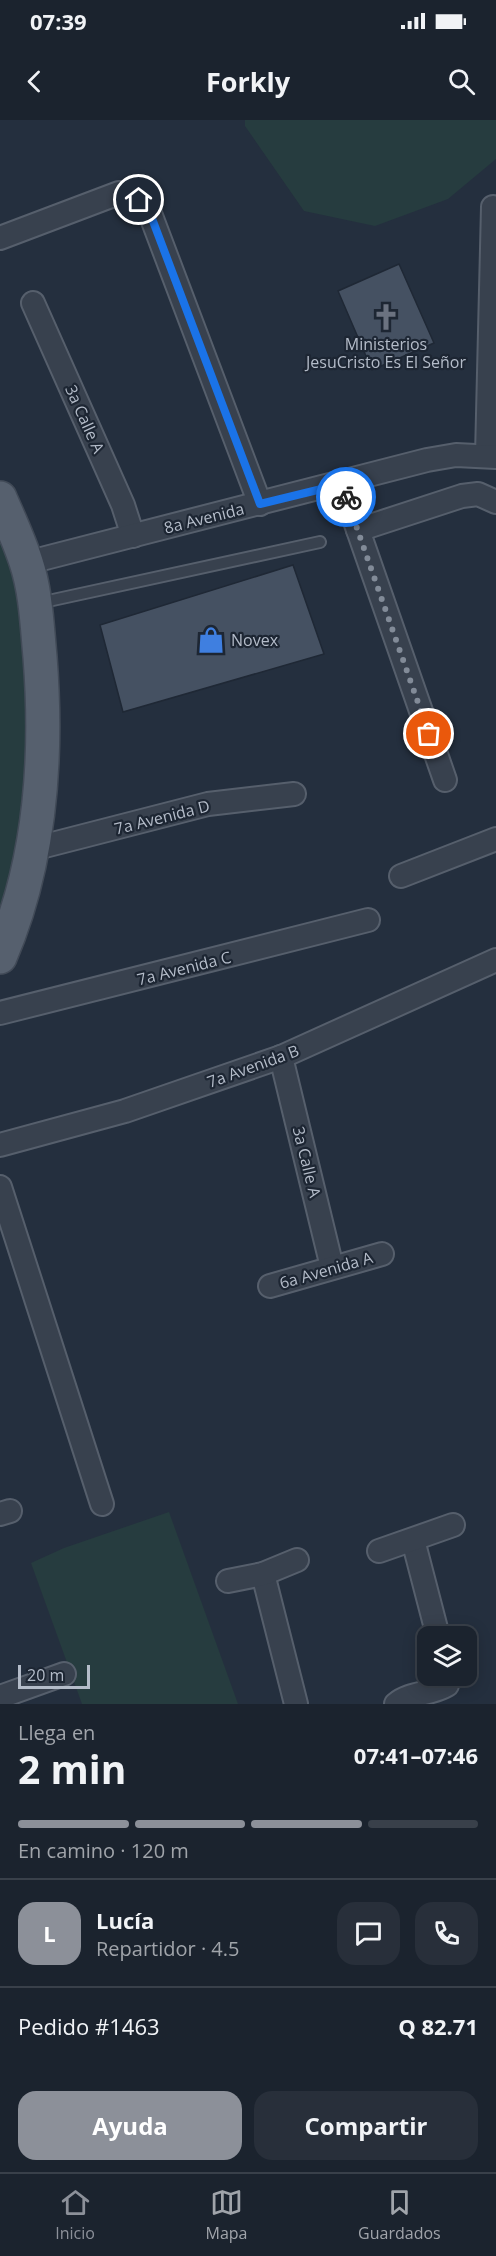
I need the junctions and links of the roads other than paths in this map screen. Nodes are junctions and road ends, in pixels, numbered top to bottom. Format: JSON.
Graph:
{"nodes":[{"id":1,"x":493,"y":207,"type":"dead end"},
{"id":2,"x":0,"y":238,"type":"edge"},
{"id":3,"x":33,"y":303,"type":"dead end"},
{"id":4,"x":492,"y":457,"type":"edge"},
{"id":5,"x":342,"y":484,"type":"junction"},
{"id":6,"x":0,"y":498,"type":"edge"},
{"id":7,"x":494,"y":500,"type":"edge"},
{"id":8,"x":260,"y":504,"type":"junction"},
{"id":9,"x":358,"y":531,"type":"junction"},
{"id":10,"x":133,"y":536,"type":"junction"},
{"id":11,"x":320,"y":542,"type":"dead end"},
{"id":12,"x":26,"y":563,"type":"junction"},
{"id":13,"x":36,"y":604,"type":"junction"},
{"id":14,"x":444,"y":780,"type":"dead end"},
{"id":15,"x":294,"y":794,"type":"dead end"},
{"id":16,"x":496,"y":839,"type":"edge"},
{"id":17,"x":33,"y":849,"type":"junction"},
{"id":18,"x":401,"y":876,"type":"dead end"},
{"id":19,"x":368,"y":920,"type":"dead end"},
{"id":20,"x":0,"y":957,"type":"edge"},
{"id":21,"x":496,"y":960,"type":"edge"},
{"id":22,"x":0,"y":1013,"type":"edge"},
{"id":23,"x":281,"y":1057,"type":"junction"},
{"id":24,"x":0,"y":1145,"type":"edge"},
{"id":25,"x":0,"y":1187,"type":"edge"},
{"id":26,"x":382,"y":1254,"type":"dead end"},
{"id":27,"x":332,"y":1268,"type":"junction"},
{"id":28,"x":270,"y":1286,"type":"dead end"},
{"id":29,"x":102,"y":1504,"type":"dead end"},
{"id":30,"x":453,"y":1525,"type":"dead end"},
{"id":31,"x":412,"y":1540,"type":"junction"},
{"id":32,"x":379,"y":1551,"type":"dead end"},
{"id":33,"x":297,"y":1560,"type":"dead end"},
{"id":34,"x":263,"y":1574,"type":"junction"},
{"id":35,"x":228,"y":1581,"type":"dead end"},
{"id":36,"x":435,"y":1626,"type":"edge"},
{"id":37,"x":64,"y":1674,"type":"dead end"},
{"id":38,"x":445,"y":1686,"type":"edge"},
{"id":39,"x":4,"y":1699,"type":"edge"},
{"id":40,"x":296,"y":1704,"type":"edge"},
{"id":41,"x":396,"y":1704,"type":"edge"}],
"edges":[{"from":1,"to":4,"type":"street"},
{"from":2,"to":8,"type":"street"},
{"from":3,"to":10,"type":"street","name":"3a Calle A"},
{"from":4,"to":5,"type":"street","name":"8a Avenida"},
{"from":5,"to":8,"type":"street","name":"8a Avenida"},
{"from":5,"to":9,"type":"street"},
{"from":6,"to":12,"type":"main road"},
{"from":7,"to":9,"type":"street"},
{"from":8,"to":10,"type":"street","name":"8a Avenida"},
{"from":9,"to":14,"type":"street"},
{"from":10,"to":12,"type":"street","name":"8a Avenida"},
{"from":11,"to":13,"type":"lane"},
{"from":12,"to":13,"type":"main road"},
{"from":13,"to":17,"type":"main road"},
{"from":15,"to":17,"type":"street","name":"7a Avenida D"},
{"from":16,"to":18,"type":"street"},
{"from":17,"to":20,"type":"main road"},
{"from":19,"to":22,"type":"street","name":"7a Avenida C"},
{"from":21,"to":23,"type":"street","name":"7a Avenida B"},
{"from":23,"to":24,"type":"street","name":"7a Avenida B"},
{"from":23,"to":27,"type":"street","name":"3a Calle A"},
{"from":25,"to":29,"type":"street"},
{"from":26,"to":27,"type":"street","name":"6a Avenida A"},
{"from":27,"to":28,"type":"street","name":"6a Avenida A"},
{"from":30,"to":31,"type":"street"},
{"from":31,"to":32,"type":"street"},
{"from":31,"to":36,"type":"street"},
{"from":33,"to":34,"type":"street"},
{"from":34,"to":35,"type":"street"},
{"from":34,"to":40,"type":"street"},
{"from":37,"to":39,"type":"street"},
{"from":38,"to":41,"type":"street"}]}
